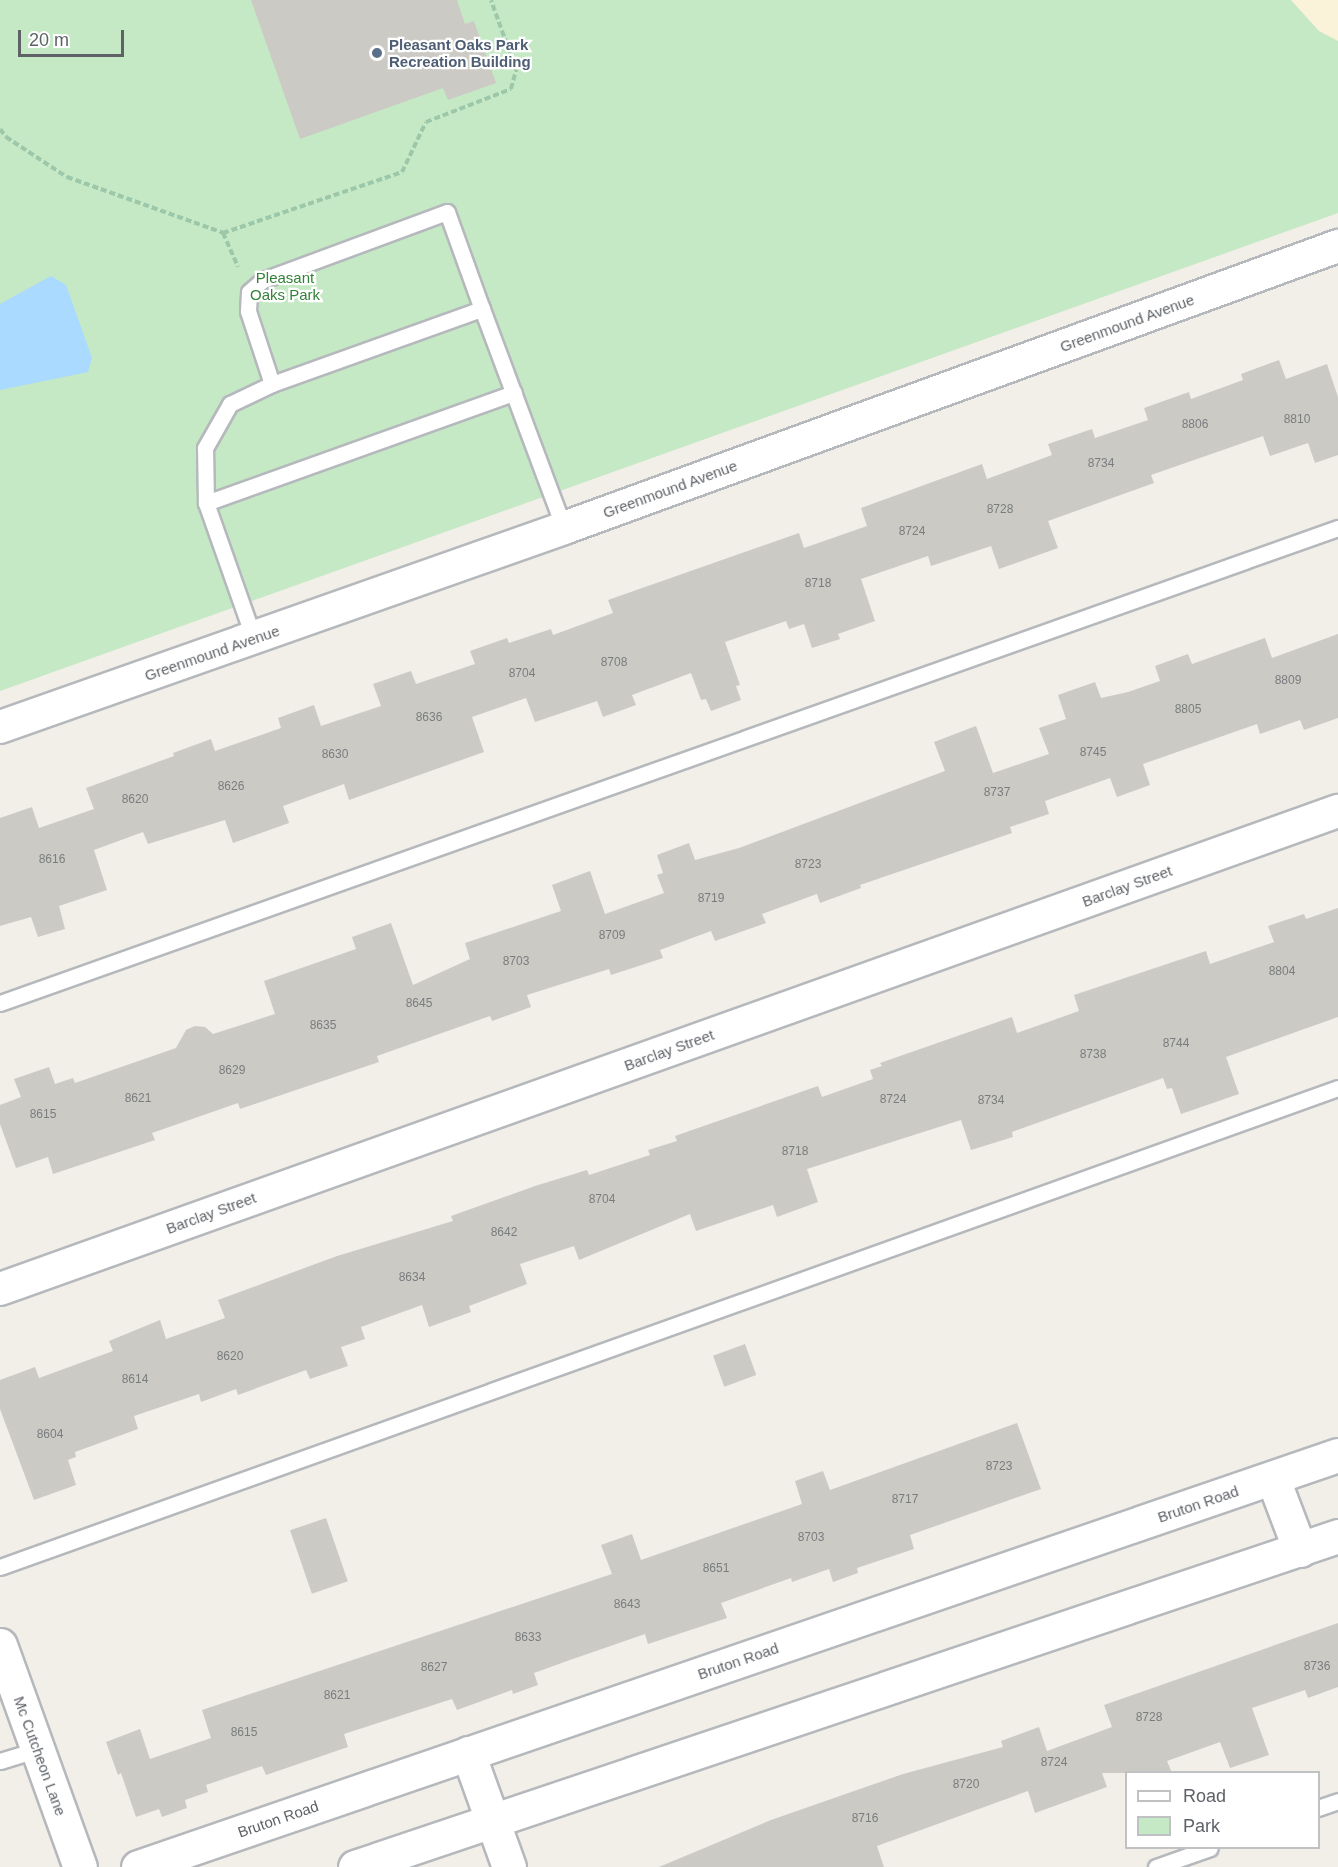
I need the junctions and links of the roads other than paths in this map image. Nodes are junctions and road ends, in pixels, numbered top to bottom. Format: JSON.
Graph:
{"nodes":[{"id":1,"x":1338,"y":246,"type":"edge"},
{"id":2,"x":482,"y":309,"type":"junction"},
{"id":3,"x":272,"y":384,"type":"junction"},
{"id":4,"x":514,"y":393,"type":"junction"},
{"id":5,"x":206,"y":504,"type":"junction"},
{"id":6,"x":564,"y":528,"type":"junction"},
{"id":7,"x":1338,"y":528,"type":"edge"},
{"id":8,"x":254,"y":639,"type":"junction"},
{"id":9,"x":0,"y":727,"type":"edge"},
{"id":10,"x":1338,"y":811,"type":"edge"},
{"id":11,"x":0,"y":1003,"type":"edge"},
{"id":12,"x":1338,"y":1088,"type":"edge"},
{"id":13,"x":0,"y":1289,"type":"edge"},
{"id":14,"x":1338,"y":1455,"type":"edge"},
{"id":15,"x":1273,"y":1479,"type":"junction"},
{"id":16,"x":1338,"y":1536,"type":"edge"},
{"id":17,"x":1300,"y":1550,"type":"junction"},
{"id":18,"x":0,"y":1567,"type":"edge"},
{"id":19,"x":0,"y":1645,"type":"edge"},
{"id":20,"x":37,"y":1750,"type":"junction"},
{"id":21,"x":468,"y":1753,"type":"junction"},
{"id":22,"x":0,"y":1761,"type":"edge"},
{"id":23,"x":1338,"y":1801,"type":"edge"},
{"id":24,"x":1320,"y":1807,"type":"edge"},
{"id":25,"x":493,"y":1821,"type":"junction"},
{"id":26,"x":1207,"y":1849,"type":"edge"},
{"id":27,"x":80,"y":1867,"type":"edge"},
{"id":28,"x":138,"y":1867,"type":"edge"},
{"id":29,"x":355,"y":1867,"type":"edge"},
{"id":30,"x":509,"y":1867,"type":"edge"},
{"id":31,"x":1156,"y":1867,"type":"edge"}],
"edges":[{"from":1,"to":6,"type":"street","name":"Greenmound Avenue"},
{"from":2,"to":3,"type":"lane"},
{"from":2,"to":3,"type":"lane"},
{"from":2,"to":4,"type":"lane"},
{"from":3,"to":5,"type":"lane"},
{"from":4,"to":5,"type":"lane"},
{"from":4,"to":6,"type":"lane"},
{"from":5,"to":8,"type":"lane"},
{"from":6,"to":8,"type":"street","name":"Greenmound Avenue"},
{"from":7,"to":11,"type":"lane"},
{"from":8,"to":9,"type":"street","name":"Greenmound Avenue"},
{"from":10,"to":13,"type":"street","name":"Barclay Street"},
{"from":12,"to":18,"type":"lane"},
{"from":14,"to":15,"type":"main road","name":"Bruton Road"},
{"from":15,"to":17,"type":"main road"},
{"from":15,"to":21,"type":"main road","name":"Bruton Road"},
{"from":16,"to":17,"type":"main road"},
{"from":17,"to":25,"type":"main road"},
{"from":19,"to":20,"type":"main road","name":"Mc Cutcheon Lane"},
{"from":20,"to":22,"type":"lane"},
{"from":20,"to":27,"type":"main road","name":"Mc Cutcheon Lane"},
{"from":21,"to":25,"type":"main road"},
{"from":21,"to":28,"type":"main road","name":"Bruton Road"},
{"from":23,"to":24,"type":"lane"},
{"from":25,"to":29,"type":"main road"},
{"from":25,"to":30,"type":"main road"},
{"from":26,"to":31,"type":"lane"}]}
